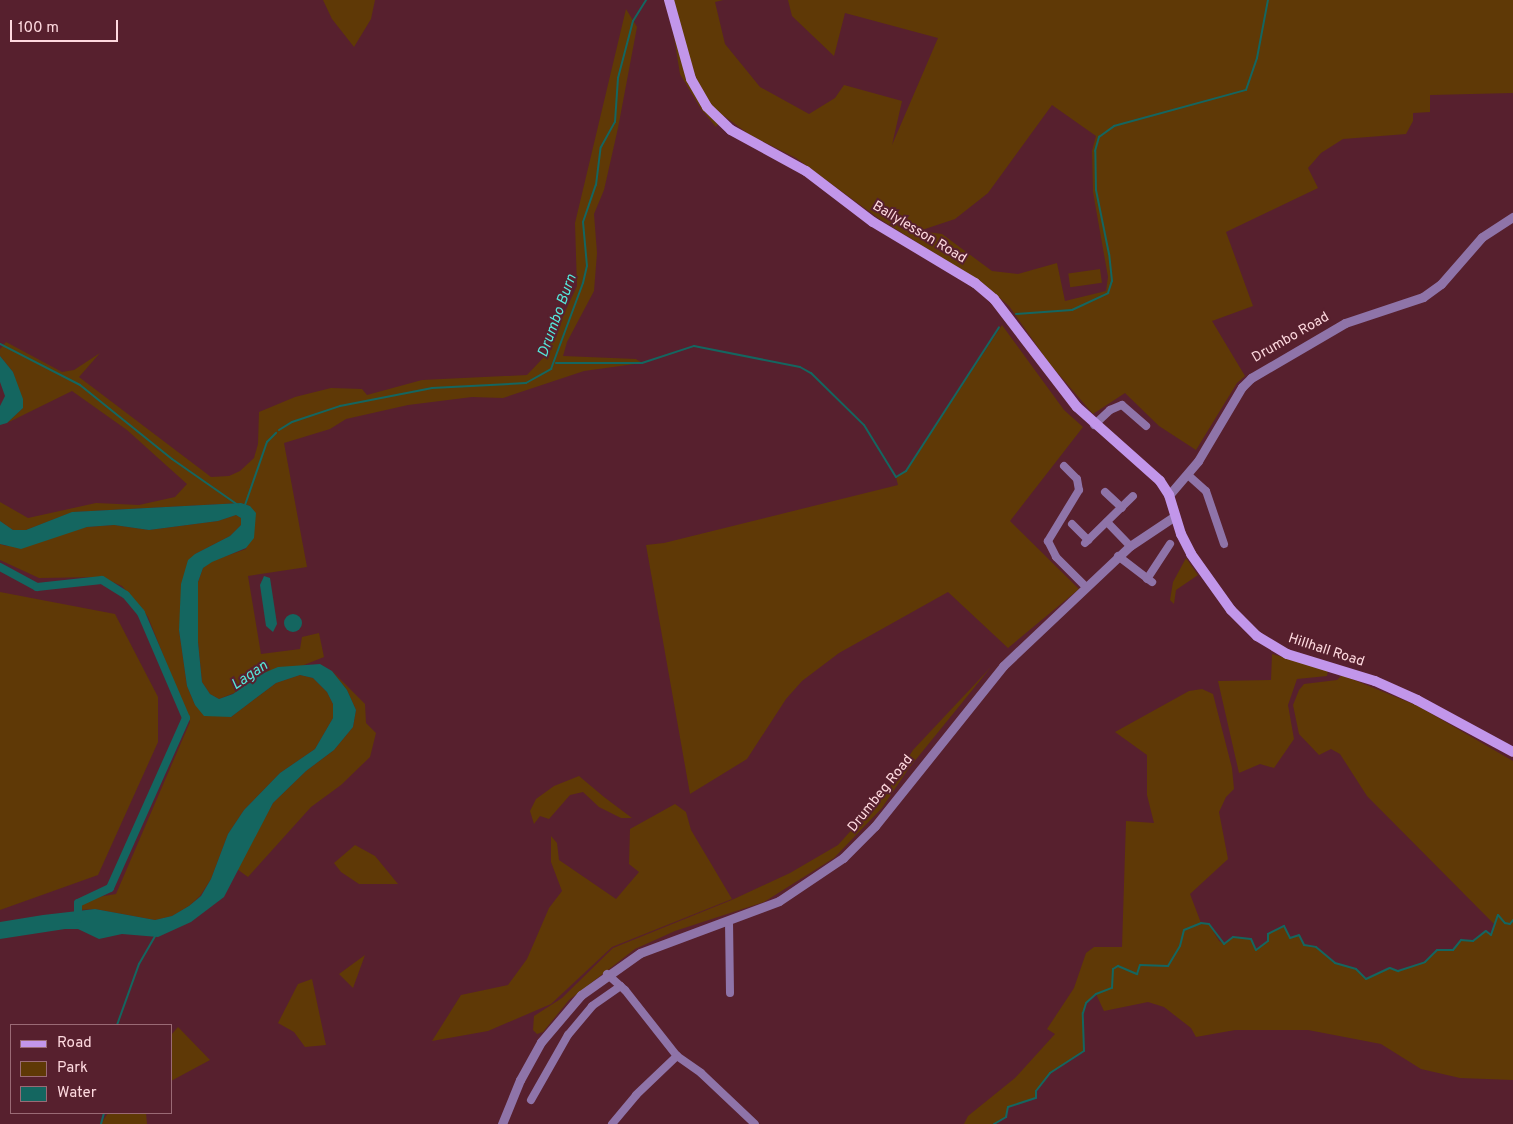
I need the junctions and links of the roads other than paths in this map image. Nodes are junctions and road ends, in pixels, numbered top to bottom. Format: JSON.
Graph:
{"nodes":[{"id":1,"x":669,"y":0,"type":"edge"},
{"id":2,"x":1513,"y":217,"type":"edge"},
{"id":3,"x":1094,"y":425,"type":"junction"},
{"id":4,"x":1146,"y":426,"type":"dead end"},
{"id":5,"x":1064,"y":466,"type":"dead end"},
{"id":6,"x":1188,"y":475,"type":"junction"},
{"id":7,"x":1105,"y":492,"type":"dead end"},
{"id":8,"x":1169,"y":495,"type":"junction"},
{"id":9,"x":1133,"y":496,"type":"dead end"},
{"id":10,"x":1122,"y":508,"type":"junction"},
{"id":11,"x":1175,"y":516,"type":"junction"},
{"id":12,"x":1107,"y":522,"type":"junction"},
{"id":13,"x":1072,"y":524,"type":"dead end"},
{"id":14,"x":1170,"y":544,"type":"dead end"},
{"id":15,"x":1224,"y":544,"type":"dead end"},
{"id":16,"x":1130,"y":546,"type":"junction"},
{"id":17,"x":1118,"y":556,"type":"junction"},
{"id":18,"x":1086,"y":587,"type":"junction"},
{"id":19,"x":1513,"y":752,"type":"edge"},
{"id":20,"x":729,"y":921,"type":"junction"},
{"id":21,"x":607,"y":974,"type":"junction"},
{"id":22,"x":621,"y":986,"type":"junction"},
{"id":23,"x":730,"y":993,"type":"dead end"},
{"id":24,"x":677,"y":1056,"type":"junction"},
{"id":25,"x":531,"y":1100,"type":"dead end"},
{"id":26,"x":502,"y":1124,"type":"edge"},
{"id":27,"x":612,"y":1124,"type":"edge"},
{"id":28,"x":755,"y":1124,"type":"edge"}],
"edges":[{"from":1,"to":3,"type":"main road","name":"Ballylesson Road"},
{"from":2,"to":6,"type":"street","name":"Drumbo Road"},
{"from":3,"to":4,"type":"street"},
{"from":3,"to":8,"type":"main road","name":"Ballylesson Road"},
{"from":5,"to":18,"type":"street"},
{"from":6,"to":8,"type":"street","name":"Drumbo Road"},
{"from":6,"to":15,"type":"street"},
{"from":7,"to":10,"type":"street"},
{"from":8,"to":11,"type":"main road","name":"Hillhall Road"},
{"from":9,"to":10,"type":"street"},
{"from":10,"to":12,"type":"street"},
{"from":11,"to":16,"type":"street","name":"Drumbeg Road"},
{"from":11,"to":19,"type":"main road","name":"Hillhall Road"},
{"from":12,"to":13,"type":"street"},
{"from":12,"to":16,"type":"street"},
{"from":14,"to":17,"type":"street"},
{"from":16,"to":17,"type":"street","name":"Drumbeg Road"},
{"from":17,"to":18,"type":"street","name":"Drumbeg Road"},
{"from":18,"to":20,"type":"street","name":"Drumbeg Road"},
{"from":20,"to":21,"type":"street","name":"Drumbeg Road"},
{"from":20,"to":23,"type":"street"},
{"from":21,"to":22,"type":"street"},
{"from":21,"to":26,"type":"street","name":"Drumbeg Road"},
{"from":22,"to":24,"type":"street"},
{"from":22,"to":25,"type":"street"},
{"from":24,"to":27,"type":"street"},
{"from":24,"to":28,"type":"street"}]}
